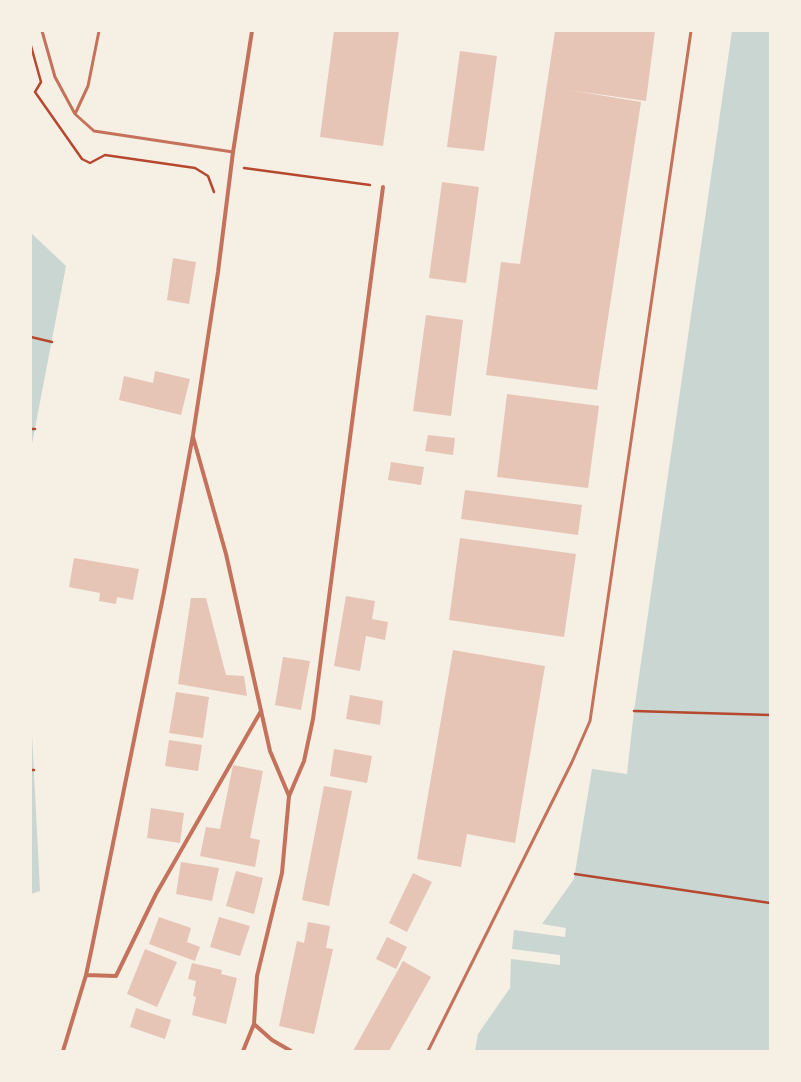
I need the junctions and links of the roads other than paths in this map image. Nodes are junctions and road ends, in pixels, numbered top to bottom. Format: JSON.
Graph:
{"nodes":[{"id":1,"x":42,"y":31,"type":"edge"},
{"id":2,"x":99,"y":31,"type":"edge"},
{"id":3,"x":252,"y":31,"type":"edge"},
{"id":4,"x":691,"y":31,"type":"edge"},
{"id":5,"x":75,"y":114,"type":"junction"},
{"id":6,"x":233,"y":152,"type":"junction"},
{"id":7,"x":383,"y":187,"type":"road end"},
{"id":8,"x":193,"y":435,"type":"junction"},
{"id":9,"x":261,"y":711,"type":"junction"},
{"id":10,"x":289,"y":796,"type":"junction"},
{"id":11,"x":86,"y":975,"type":"junction"},
{"id":12,"x":254,"y":1024,"type":"junction"},
{"id":13,"x":63,"y":1051,"type":"edge"},
{"id":14,"x":243,"y":1051,"type":"edge"},
{"id":15,"x":291,"y":1051,"type":"edge"},
{"id":16,"x":428,"y":1051,"type":"edge"}],
"edges":[{"from":1,"to":5,"type":"lane"},
{"from":2,"to":5,"type":"lane"},
{"from":3,"to":6,"type":"street"},
{"from":4,"to":16,"type":"lane"},
{"from":5,"to":6,"type":"lane"},
{"from":6,"to":8,"type":"street"},
{"from":7,"to":10,"type":"street"},
{"from":8,"to":9,"type":"street"},
{"from":8,"to":11,"type":"street"},
{"from":9,"to":10,"type":"street"},
{"from":9,"to":11,"type":"street"},
{"from":10,"to":12,"type":"street"},
{"from":11,"to":13,"type":"street"},
{"from":12,"to":14,"type":"street"},
{"from":12,"to":15,"type":"street"}]}
